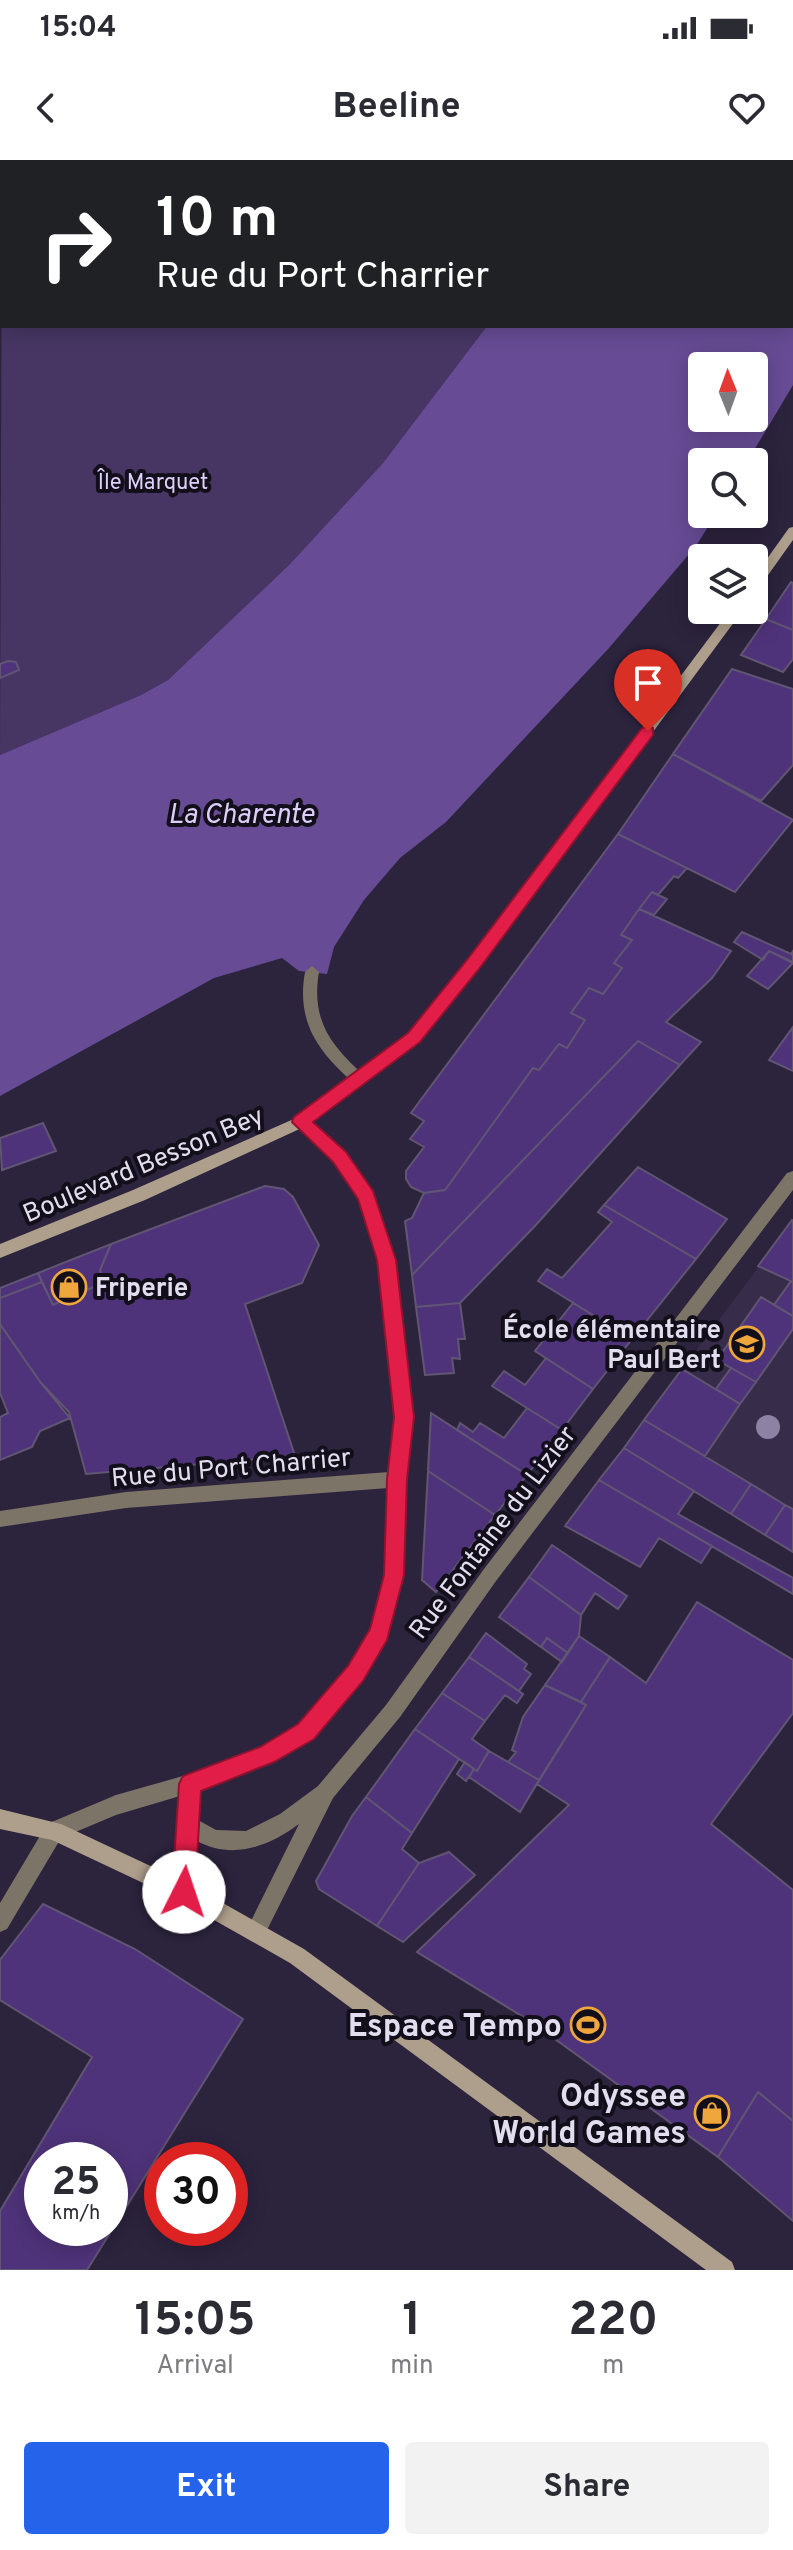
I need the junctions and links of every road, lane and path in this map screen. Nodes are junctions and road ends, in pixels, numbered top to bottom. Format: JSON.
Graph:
{"nodes":[{"id":1,"x":793,"y":531,"type":"edge"},
{"id":2,"x":768,"y":566,"type":"edge"},
{"id":3,"x":727,"y":624,"type":"edge"},
{"id":4,"x":312,"y":972,"type":"dead end"},
{"id":5,"x":360,"y":1080,"type":"junction"},
{"id":6,"x":301,"y":1122,"type":"junction"},
{"id":7,"x":793,"y":1178,"type":"edge"},
{"id":8,"x":0,"y":1251,"type":"edge"},
{"id":9,"x":397,"y":1479,"type":"junction"},
{"id":10,"x":0,"y":1519,"type":"edge"},
{"id":11,"x":190,"y":1784,"type":"junction"},
{"id":12,"x":326,"y":1791,"type":"junction"},
{"id":13,"x":0,"y":1819,"type":"edge"},
{"id":14,"x":188,"y":1825,"type":"junction"},
{"id":15,"x":54,"y":1831,"type":"junction"},
{"id":16,"x":184,"y":1892,"type":"junction"},
{"id":17,"x":0,"y":1922,"type":"edge"},
{"id":18,"x":256,"y":1931,"type":"junction"},
{"id":19,"x":724,"y":2270,"type":"edge"}],
"edges":[{"from":1,"to":2,"type":"main road"},
{"from":3,"to":5,"type":"main road","name":"Boulevard Besson Bey"},
{"from":4,"to":5,"type":"street"},
{"from":5,"to":6,"type":"main road","name":"Boulevard Besson Bey"},
{"from":6,"to":8,"type":"main road","name":"Boulevard Besson Bey"},
{"from":6,"to":9,"type":"street"},
{"from":7,"to":12,"type":"street","name":"Rue Fontaine du Lizier"},
{"from":9,"to":10,"type":"street","name":"Rue du Port Charrier"},
{"from":9,"to":11,"type":"street"},
{"from":11,"to":14,"type":"street"},
{"from":11,"to":15,"type":"street"},
{"from":12,"to":14,"type":"street"},
{"from":12,"to":18,"type":"street","name":"Rue Fontaine du Lizier"},
{"from":13,"to":15,"type":"main road"},
{"from":14,"to":16,"type":"street"},
{"from":15,"to":16,"type":"main road"},
{"from":15,"to":17,"type":"street"},
{"from":16,"to":18,"type":"main road"},
{"from":18,"to":19,"type":"main road"}]}
